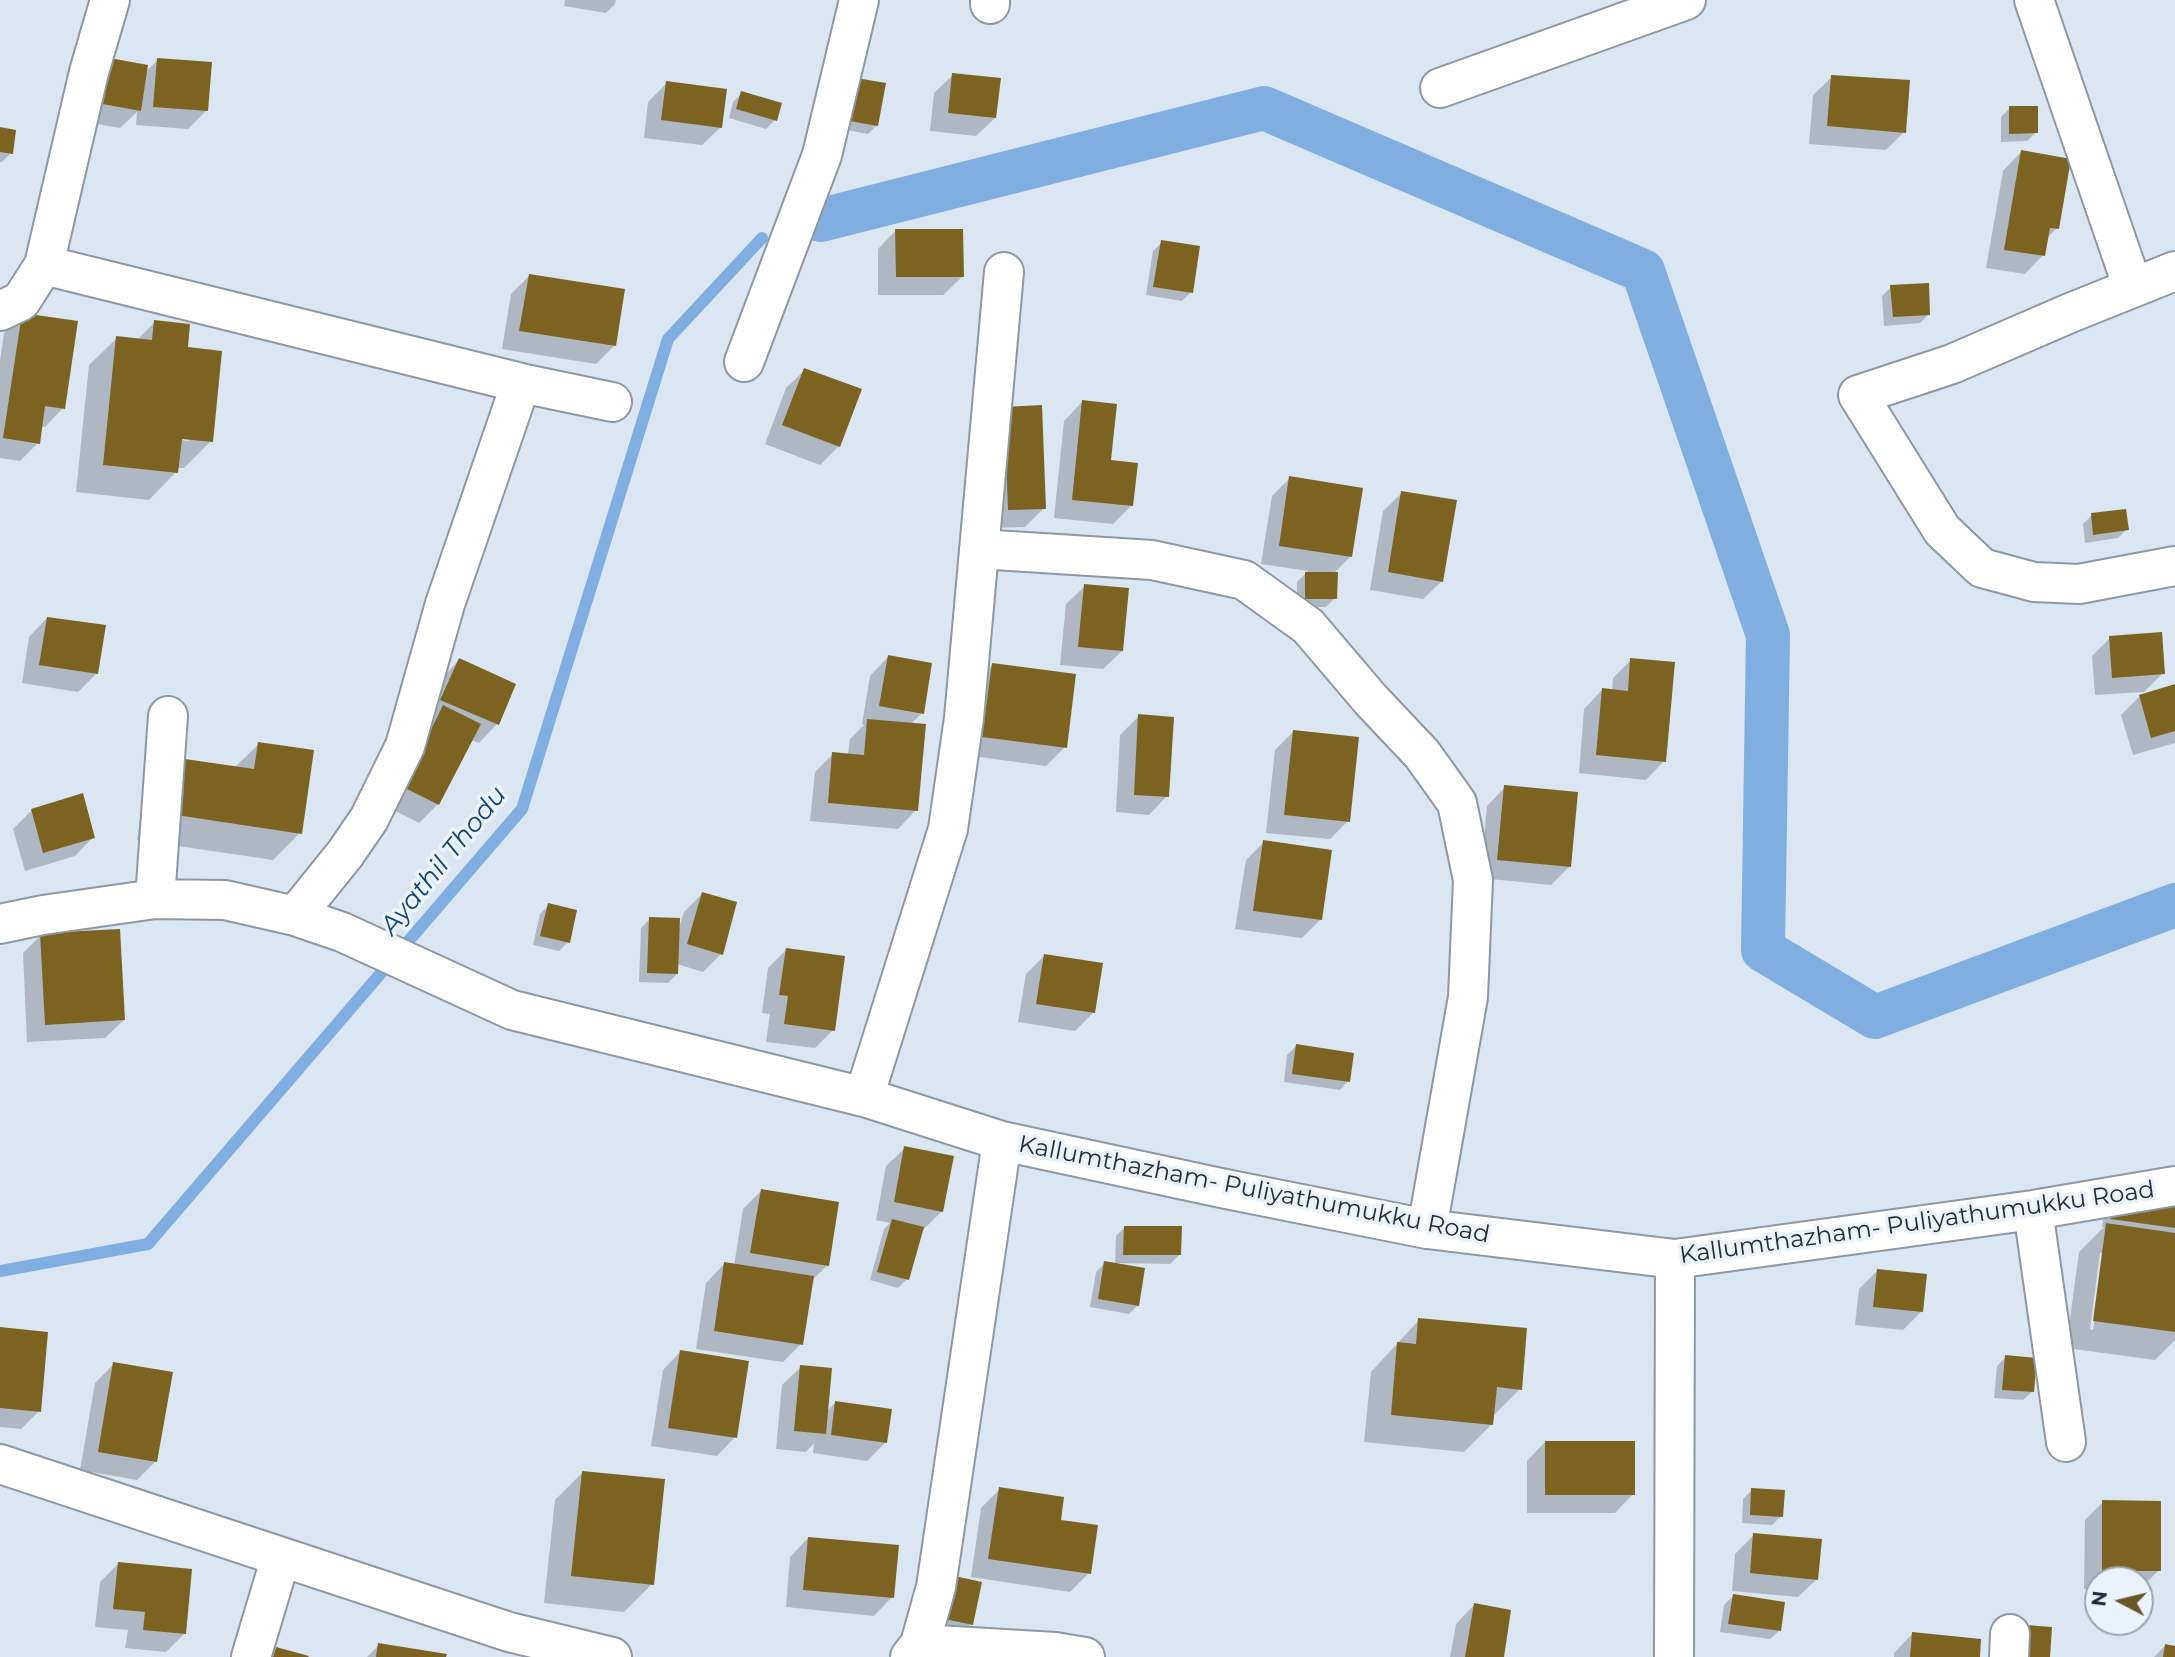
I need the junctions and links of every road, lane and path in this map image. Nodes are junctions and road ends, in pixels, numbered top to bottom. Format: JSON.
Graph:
{"nodes":[{"id":1,"x":110,"y":0,"type":"edge"},
{"id":2,"x":859,"y":0,"type":"edge"},
{"id":3,"x":1686,"y":0,"type":"edge"},
{"id":4,"x":2034,"y":0,"type":"edge"},
{"id":5,"x":1440,"y":88,"type":"dead end"},
{"id":6,"x":44,"y":265,"type":"junction"},
{"id":7,"x":2175,"y":271,"type":"edge"},
{"id":8,"x":1004,"y":272,"type":"dead end"},
{"id":9,"x":2133,"y":288,"type":"junction"},
{"id":10,"x":0,"y":311,"type":"edge"},
{"id":11,"x":744,"y":362,"type":"dead end"},
{"id":12,"x":521,"y":383,"type":"junction"},
{"id":13,"x":612,"y":402,"type":"dead end"},
{"id":14,"x":979,"y":549,"type":"junction"},
{"id":15,"x":2175,"y":566,"type":"edge"},
{"id":16,"x":168,"y":716,"type":"dead end"},
{"id":17,"x":155,"y":899,"type":"junction"},
{"id":18,"x":295,"y":916,"type":"junction"},
{"id":19,"x":0,"y":924,"type":"edge"},
{"id":20,"x":864,"y":1097,"type":"junction"},
{"id":21,"x":1002,"y":1141,"type":"junction"},
{"id":22,"x":2175,"y":1186,"type":"edge"},
{"id":23,"x":2033,"y":1210,"type":"junction"},
{"id":24,"x":1427,"y":1229,"type":"junction"},
{"id":25,"x":1675,"y":1259,"type":"junction"},
{"id":26,"x":2066,"y":1442,"type":"dead end"},
{"id":27,"x":0,"y":1464,"type":"edge"},
{"id":28,"x":281,"y":1557,"type":"junction"},
{"id":29,"x":915,"y":1650,"type":"edge"},
{"id":30,"x":251,"y":1657,"type":"edge"},
{"id":31,"x":612,"y":1657,"type":"edge"},
{"id":32,"x":1085,"y":1657,"type":"edge"},
{"id":33,"x":1674,"y":1657,"type":"edge"}],
"edges":[{"from":1,"to":6,"type":"street"},
{"from":2,"to":11,"type":"street"},
{"from":3,"to":5,"type":"street"},
{"from":4,"to":9,"type":"street"},
{"from":6,"to":10,"type":"street"},
{"from":6,"to":12,"type":"street"},
{"from":7,"to":9,"type":"street"},
{"from":8,"to":14,"type":"street"},
{"from":9,"to":15,"type":"street"},
{"from":12,"to":13,"type":"street"},
{"from":12,"to":18,"type":"street"},
{"from":14,"to":20,"type":"street"},
{"from":14,"to":24,"type":"street"},
{"from":16,"to":17,"type":"street"},
{"from":17,"to":18,"type":"street"},
{"from":17,"to":19,"type":"street"},
{"from":18,"to":20,"type":"street","name":"Kallumthazham- Puliyathumukku Road"},
{"from":20,"to":21,"type":"street","name":"Kallumthazham- Puliyathumukku Road"},
{"from":21,"to":24,"type":"street","name":"Kallumthazham- Puliyathumukku Road"},
{"from":21,"to":29,"type":"street"},
{"from":22,"to":23,"type":"street","name":"Kallumthazham- Puliyathumukku Road"},
{"from":23,"to":25,"type":"street","name":"Kallumthazham- Puliyathumukku Road"},
{"from":23,"to":26,"type":"street"},
{"from":24,"to":25,"type":"street","name":"Kallumthazham- Puliyathumukku Road"},
{"from":25,"to":33,"type":"street"},
{"from":27,"to":28,"type":"street"},
{"from":28,"to":30,"type":"street"},
{"from":28,"to":31,"type":"street"},
{"from":29,"to":32,"type":"street"}]}
